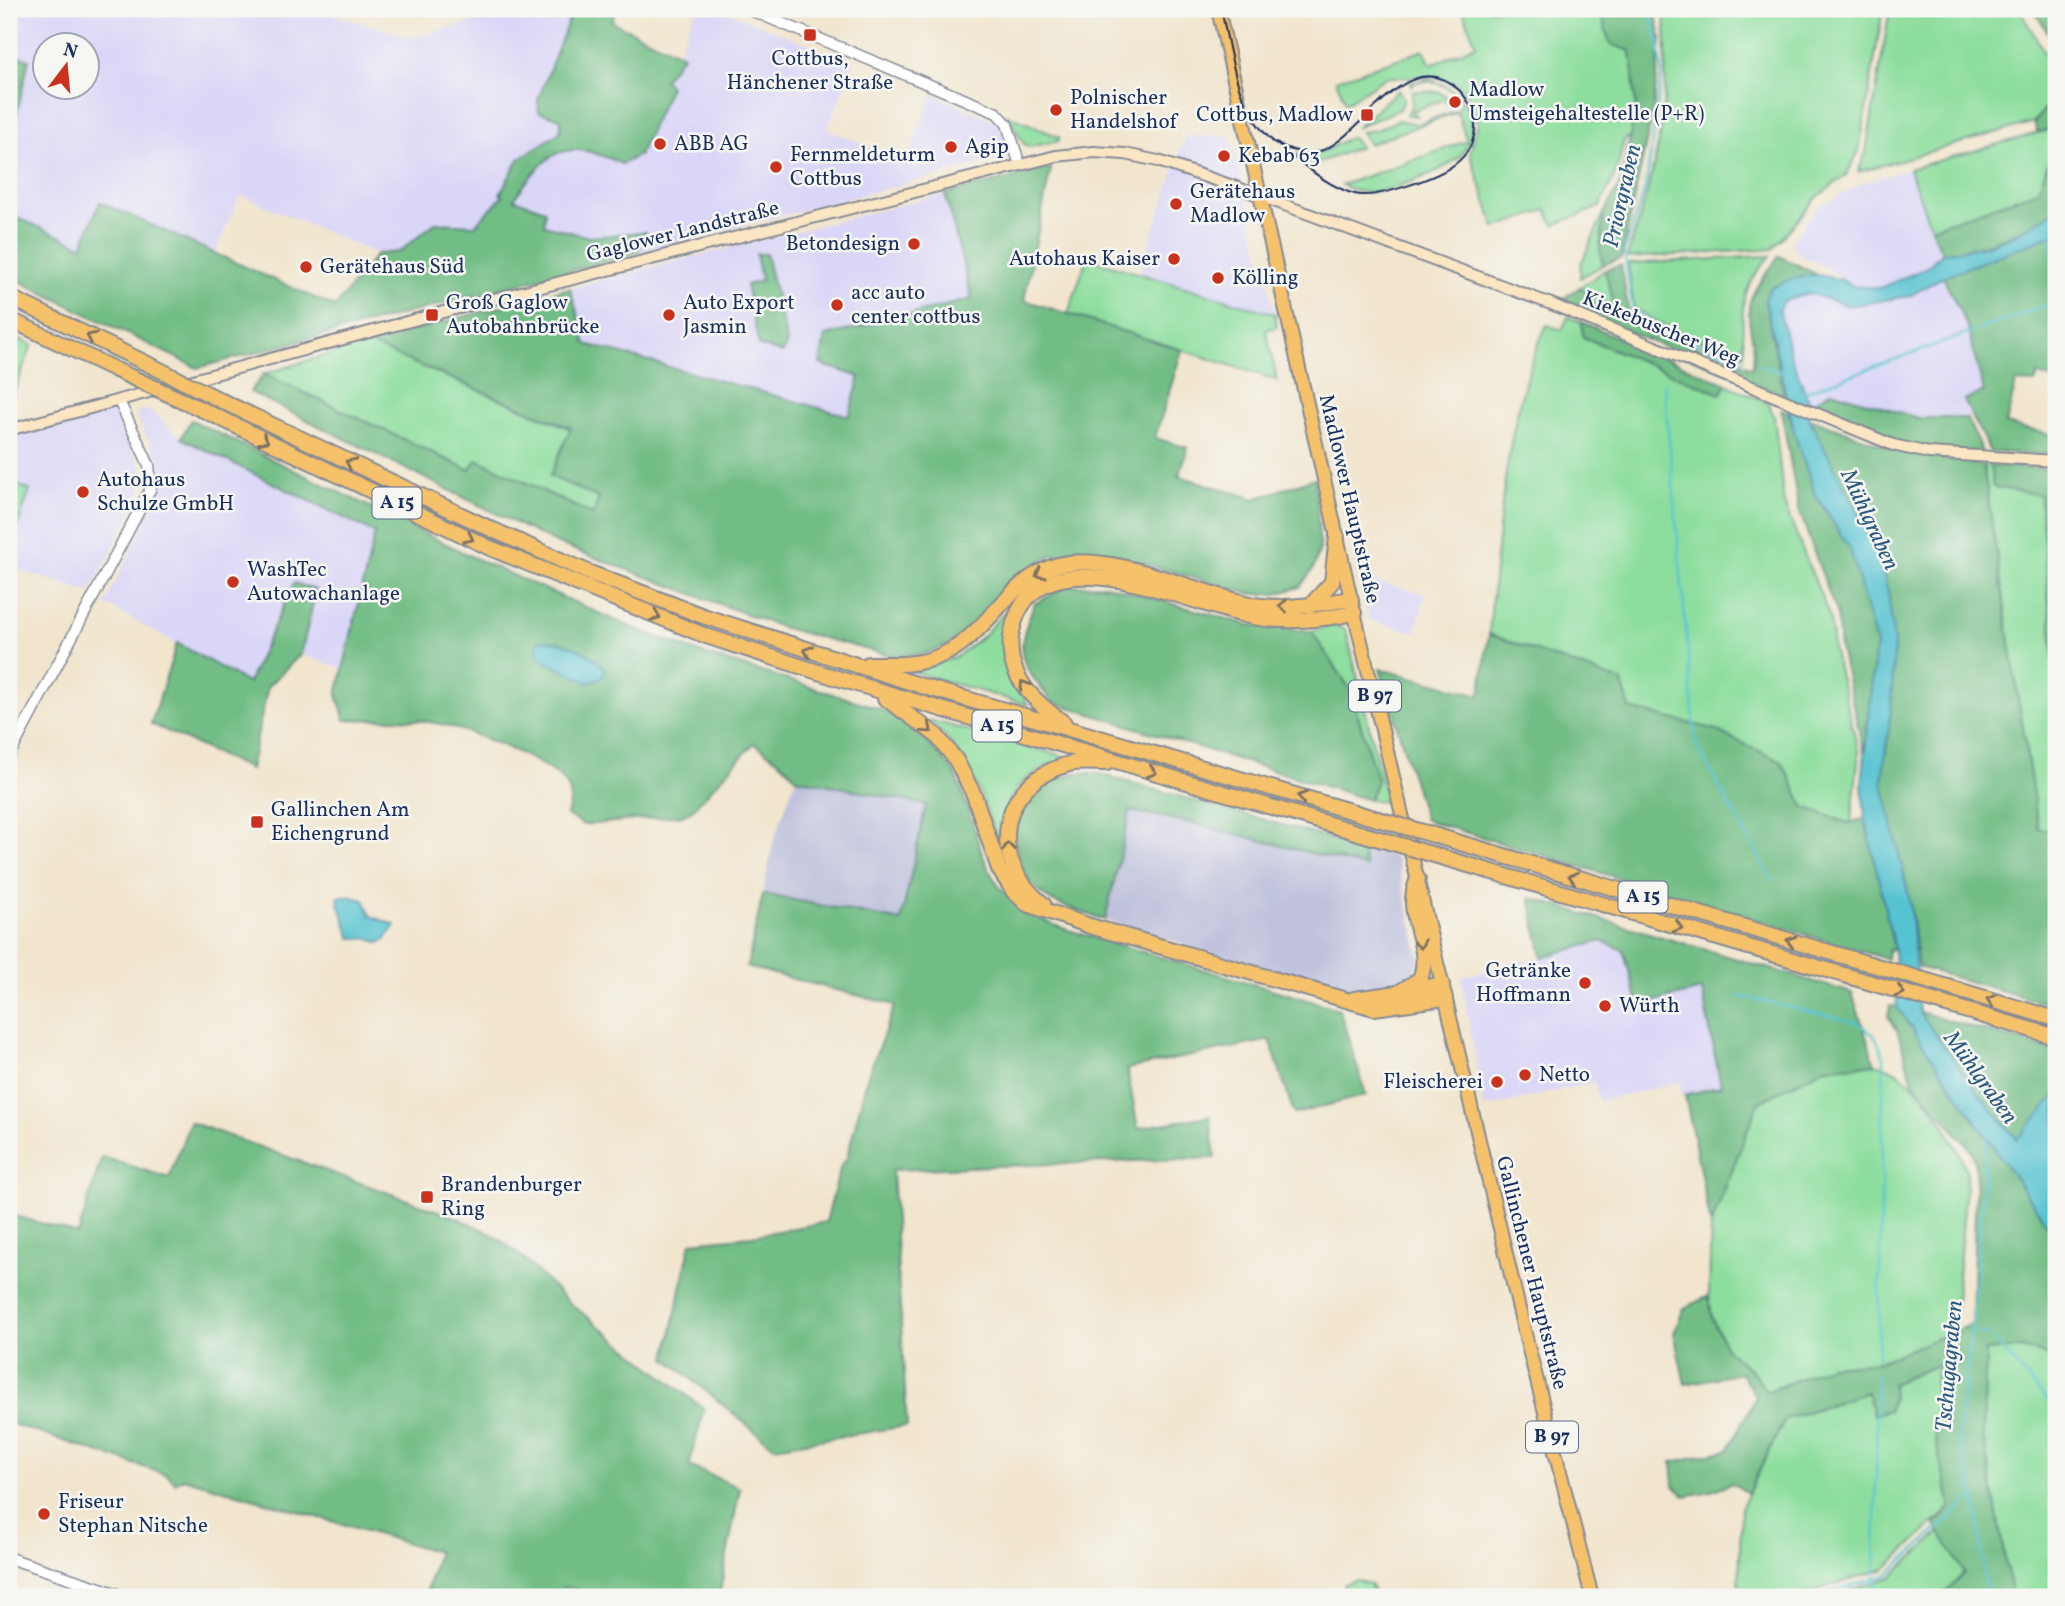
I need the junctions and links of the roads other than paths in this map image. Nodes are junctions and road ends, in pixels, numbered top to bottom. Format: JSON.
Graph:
{"nodes":[{"id":1,"x":748,"y":9,"type":"edge"},
{"id":2,"x":1218,"y":9,"type":"edge"},
{"id":3,"x":1020,"y":165,"type":"junction"},
{"id":4,"x":1258,"y":195,"type":"junction"},
{"id":5,"x":9,"y":297,"type":"edge"},
{"id":6,"x":9,"y":319,"type":"edge"},
{"id":7,"x":119,"y":401,"type":"junction"},
{"id":8,"x":9,"y":430,"type":"edge"},
{"id":9,"x":2056,"y":461,"type":"edge"},
{"id":10,"x":1337,"y":536,"type":"junction"},
{"id":11,"x":1310,"y":606,"type":"junction"},
{"id":12,"x":1353,"y":606,"type":"junction"},
{"id":13,"x":850,"y":664,"type":"junction"},
{"id":14,"x":873,"y":689,"type":"junction"},
{"id":15,"x":1074,"y":730,"type":"junction"},
{"id":16,"x":9,"y":756,"type":"edge"},
{"id":17,"x":1121,"y":762,"type":"junction"},
{"id":18,"x":1418,"y":879,"type":"junction"},
{"id":19,"x":1062,"y":917,"type":"junction"},
{"id":20,"x":1443,"y":991,"type":"junction"},
{"id":21,"x":1398,"y":993,"type":"junction"},
{"id":22,"x":1339,"y":999,"type":"junction"},
{"id":23,"x":2056,"y":1020,"type":"edge"},
{"id":24,"x":2056,"y":1037,"type":"edge"},
{"id":25,"x":9,"y":1558,"type":"edge"},
{"id":26,"x":127,"y":1597,"type":"edge"},
{"id":27,"x":1592,"y":1597,"type":"edge"}],
"edges":[{"from":1,"to":3,"type":"street"},
{"from":2,"to":4,"type":"main road","name":"Madlower Hauptstraße"},
{"from":3,"to":4,"type":"main road","name":"Gaglower Landstraße"},
{"from":3,"to":7,"type":"main road","name":"Gaglower Landstraße"},
{"from":4,"to":9,"type":"main road","name":"Kiekebuscher Weg"},
{"from":4,"to":10,"type":"main road","name":"Madlower Hauptstraße"},
{"from":13,"to":5,"type":"highway","number":"A 15","one_way":true,"bridge":true},
{"from":6,"to":14,"type":"highway","number":"A 15","one_way":true,"bridge":true},
{"from":7,"to":8,"type":"main road","name":"Gaglower Landstraße"},
{"from":7,"to":16,"type":"street"},
{"from":10,"to":11,"type":"highway"},
{"from":10,"to":12,"type":"main road","name":"Madlower Hauptstraße"},
{"from":11,"to":12,"type":"highway"},
{"from":11,"to":13,"type":"highway","one_way":true},
{"from":15,"to":12,"type":"highway","one_way":true},
{"from":12,"to":18,"type":"main road","name":"Madlower Hauptstraße","number":"B 97"},
{"from":13,"to":15,"type":"highway","number":"A 15"},
{"from":14,"to":17,"type":"highway","number":"A 15"},
{"from":14,"to":19,"type":"highway","one_way":true},
{"from":23,"to":15,"type":"highway","number":"A 15","one_way":true,"bridge":true},
{"from":19,"to":17,"type":"highway","one_way":true},
{"from":17,"to":24,"type":"highway","number":"A 15","one_way":true,"bridge":true},
{"from":18,"to":20,"type":"main road","name":"Madlower Hauptstraße"},
{"from":18,"to":21,"type":"highway","one_way":true},
{"from":19,"to":22,"type":"highway"},
{"from":20,"to":21,"type":"highway"},
{"from":20,"to":22,"type":"highway"},
{"from":20,"to":27,"type":"main road","name":"Gallinchener Hauptstraße","number":"B 97"},
{"from":21,"to":22,"type":"highway"},
{"from":25,"to":26,"type":"street"}]}
